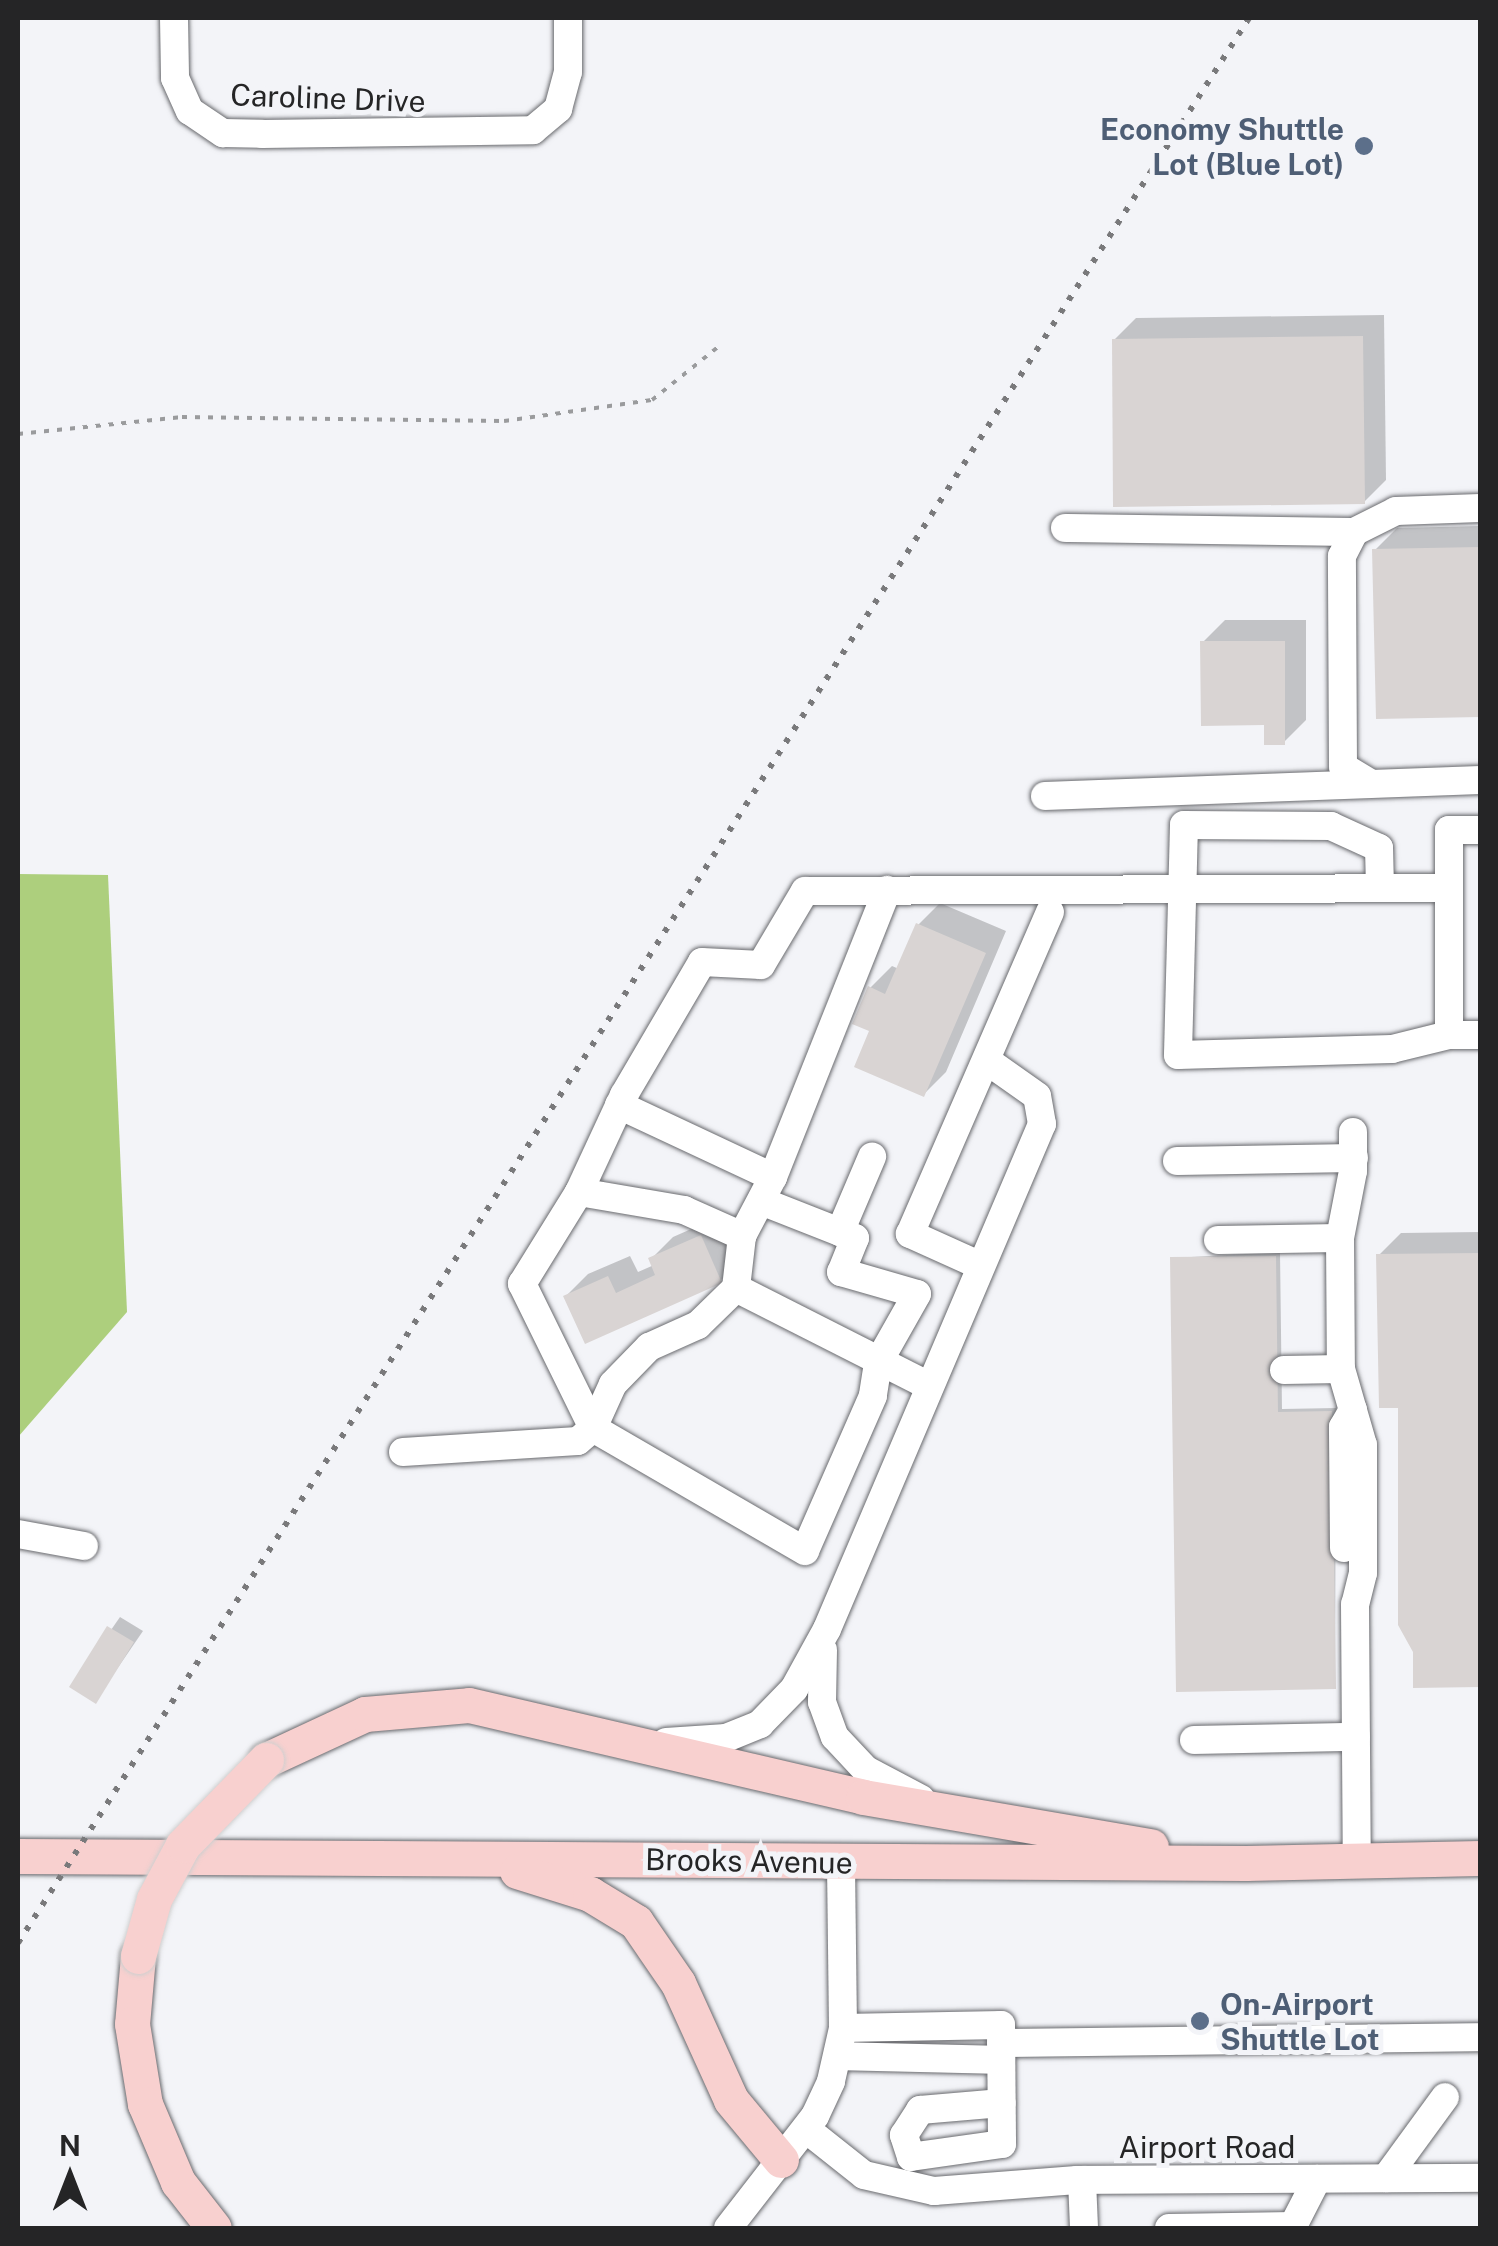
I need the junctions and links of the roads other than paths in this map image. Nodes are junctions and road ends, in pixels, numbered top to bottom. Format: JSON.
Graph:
{"nodes":[{"id":1,"x":174,"y":18,"type":"edge"},
{"id":2,"x":568,"y":18,"type":"edge"},
{"id":3,"x":1480,"y":508,"type":"edge"},
{"id":4,"x":1065,"y":528,"type":"dead end"},
{"id":5,"x":1354,"y":532,"type":"junction"},
{"id":6,"x":1477,"y":780,"type":"edge"},
{"id":7,"x":1370,"y":783,"type":"junction"},
{"id":8,"x":1045,"y":796,"type":"dead end"},
{"id":9,"x":1477,"y":830,"type":"edge"},
{"id":10,"x":1182,"y":888,"type":"junction"},
{"id":11,"x":1380,"y":888,"type":"junction"},
{"id":12,"x":1448,"y":888,"type":"junction"},
{"id":13,"x":887,"y":890,"type":"junction"},
{"id":14,"x":1050,"y":912,"type":"dead end"},
{"id":15,"x":1448,"y":1035,"type":"junction"},
{"id":16,"x":1480,"y":1035,"type":"edge"},
{"id":17,"x":986,"y":1060,"type":"junction"},
{"id":18,"x":619,"y":1105,"type":"junction"},
{"id":19,"x":872,"y":1157,"type":"dead end"},
{"id":20,"x":1177,"y":1162,"type":"dead end"},
{"id":21,"x":766,"y":1189,"type":"junction"},
{"id":22,"x":579,"y":1192,"type":"junction"},
{"id":23,"x":840,"y":1232,"type":"junction"},
{"id":24,"x":742,"y":1236,"type":"junction"},
{"id":25,"x":1340,"y":1238,"type":"junction"},
{"id":26,"x":1218,"y":1240,"type":"dead end"},
{"id":27,"x":980,"y":1265,"type":"junction"},
{"id":28,"x":736,"y":1288,"type":"junction"},
{"id":29,"x":878,"y":1363,"type":"junction"},
{"id":30,"x":1341,"y":1369,"type":"junction"},
{"id":31,"x":1284,"y":1370,"type":"dead end"},
{"id":32,"x":929,"y":1386,"type":"junction"},
{"id":33,"x":1353,"y":1410,"type":"junction"},
{"id":34,"x":593,"y":1428,"type":"junction"},
{"id":35,"x":402,"y":1452,"type":"dead end"},
{"id":36,"x":18,"y":1534,"type":"edge"},
{"id":37,"x":84,"y":1546,"type":"dead end"},
{"id":38,"x":1344,"y":1548,"type":"dead end"},
{"id":39,"x":827,"y":1629,"type":"junction"},
{"id":40,"x":1356,"y":1737,"type":"junction"},
{"id":41,"x":620,"y":1738,"type":"junction"},
{"id":42,"x":1194,"y":1740,"type":"dead end"},
{"id":43,"x":970,"y":1815,"type":"junction"},
{"id":44,"x":18,"y":1856,"type":"edge"},
{"id":45,"x":447,"y":1858,"type":"junction"},
{"id":46,"x":1480,"y":1858,"type":"edge"},
{"id":47,"x":1357,"y":1860,"type":"junction"},
{"id":48,"x":841,"y":1862,"type":"junction"},
{"id":49,"x":1246,"y":1863,"type":"junction"},
{"id":50,"x":843,"y":2028,"type":"junction"},
{"id":51,"x":1480,"y":2037,"type":"edge"},
{"id":52,"x":1001,"y":2043,"type":"junction"},
{"id":53,"x":838,"y":2056,"type":"junction"},
{"id":54,"x":1445,"y":2097,"type":"dead end"},
{"id":55,"x":1002,"y":2103,"type":"dead end"},
{"id":56,"x":806,"y":2128,"type":"junction"},
{"id":57,"x":781,"y":2160,"type":"junction"},
{"id":58,"x":1317,"y":2178,"type":"junction"},
{"id":59,"x":1386,"y":2178,"type":"junction"},
{"id":60,"x":1480,"y":2178,"type":"edge"},
{"id":61,"x":1082,"y":2180,"type":"junction"},
{"id":62,"x":1293,"y":2227,"type":"edge"},
{"id":63,"x":214,"y":2228,"type":"edge"},
{"id":64,"x":728,"y":2228,"type":"edge"},
{"id":65,"x":1084,"y":2228,"type":"edge"},
{"id":66,"x":1168,"y":2228,"type":"edge"}],
"edges":[{"from":1,"to":2,"type":"street","name":"Caroline Drive"},
{"from":3,"to":5,"type":"street"},
{"from":4,"to":5,"type":"street"},
{"from":5,"to":7,"type":"street"},
{"from":6,"to":7,"type":"street"},
{"from":6,"to":9,"type":"street"},
{"from":7,"to":8,"type":"street"},
{"from":9,"to":12,"type":"street"},
{"from":10,"to":11,"type":"street"},
{"from":10,"to":11,"type":"street"},
{"from":10,"to":13,"type":"street"},
{"from":10,"to":15,"type":"street"},
{"from":11,"to":12,"type":"street"},
{"from":12,"to":15,"type":"street"},
{"from":13,"to":18,"type":"street"},
{"from":13,"to":21,"type":"street"},
{"from":14,"to":17,"type":"street"},
{"from":15,"to":16,"type":"street"},
{"from":17,"to":27,"type":"street"},
{"from":17,"to":27,"type":"street"},
{"from":18,"to":21,"type":"street"},
{"from":18,"to":22,"type":"street"},
{"from":19,"to":23,"type":"street"},
{"from":20,"to":25,"type":"street"},
{"from":21,"to":23,"type":"street"},
{"from":21,"to":24,"type":"street"},
{"from":22,"to":24,"type":"street"},
{"from":22,"to":34,"type":"street"},
{"from":23,"to":29,"type":"street"},
{"from":24,"to":28,"type":"street"},
{"from":25,"to":26,"type":"street"},
{"from":25,"to":30,"type":"street"},
{"from":27,"to":32,"type":"street"},
{"from":28,"to":29,"type":"street"},
{"from":28,"to":34,"type":"street"},
{"from":29,"to":32,"type":"street"},
{"from":29,"to":34,"type":"street"},
{"from":30,"to":31,"type":"street"},
{"from":30,"to":33,"type":"street"},
{"from":32,"to":39,"type":"street"},
{"from":33,"to":38,"type":"street"},
{"from":33,"to":40,"type":"street"},
{"from":34,"to":35,"type":"street"},
{"from":36,"to":37,"type":"street"},
{"from":39,"to":41,"type":"street"},
{"from":39,"to":43,"type":"street"},
{"from":40,"to":42,"type":"street"},
{"from":40,"to":47,"type":"street"},
{"from":41,"to":43,"type":"main road"},
{"from":41,"to":63,"type":"main road","bridge":true},
{"from":43,"to":49,"type":"main road"},
{"from":44,"to":45,"type":"main road","name":"Brooks Avenue"},
{"from":45,"to":48,"type":"main road","name":"Brooks Avenue"},
{"from":45,"to":57,"type":"main road"},
{"from":46,"to":47,"type":"main road","name":"Brooks Avenue"},
{"from":47,"to":49,"type":"main road","name":"Brooks Avenue"},
{"from":48,"to":49,"type":"main road","name":"Brooks Avenue"},
{"from":48,"to":50,"type":"street"},
{"from":50,"to":52,"type":"street"},
{"from":50,"to":53,"type":"street"},
{"from":51,"to":52,"type":"street"},
{"from":52,"to":53,"type":"street"},
{"from":52,"to":55,"type":"street"},
{"from":53,"to":56,"type":"street"},
{"from":54,"to":59,"type":"street"},
{"from":56,"to":57,"type":"street"},
{"from":56,"to":61,"type":"street","name":"Airport Road"},
{"from":57,"to":64,"type":"street"},
{"from":58,"to":59,"type":"street","name":"Airport Road"},
{"from":58,"to":61,"type":"street","name":"Airport Road"},
{"from":58,"to":62,"type":"street"},
{"from":59,"to":60,"type":"street","name":"Airport Road"},
{"from":61,"to":65,"type":"street"},
{"from":62,"to":66,"type":"street"}]}
